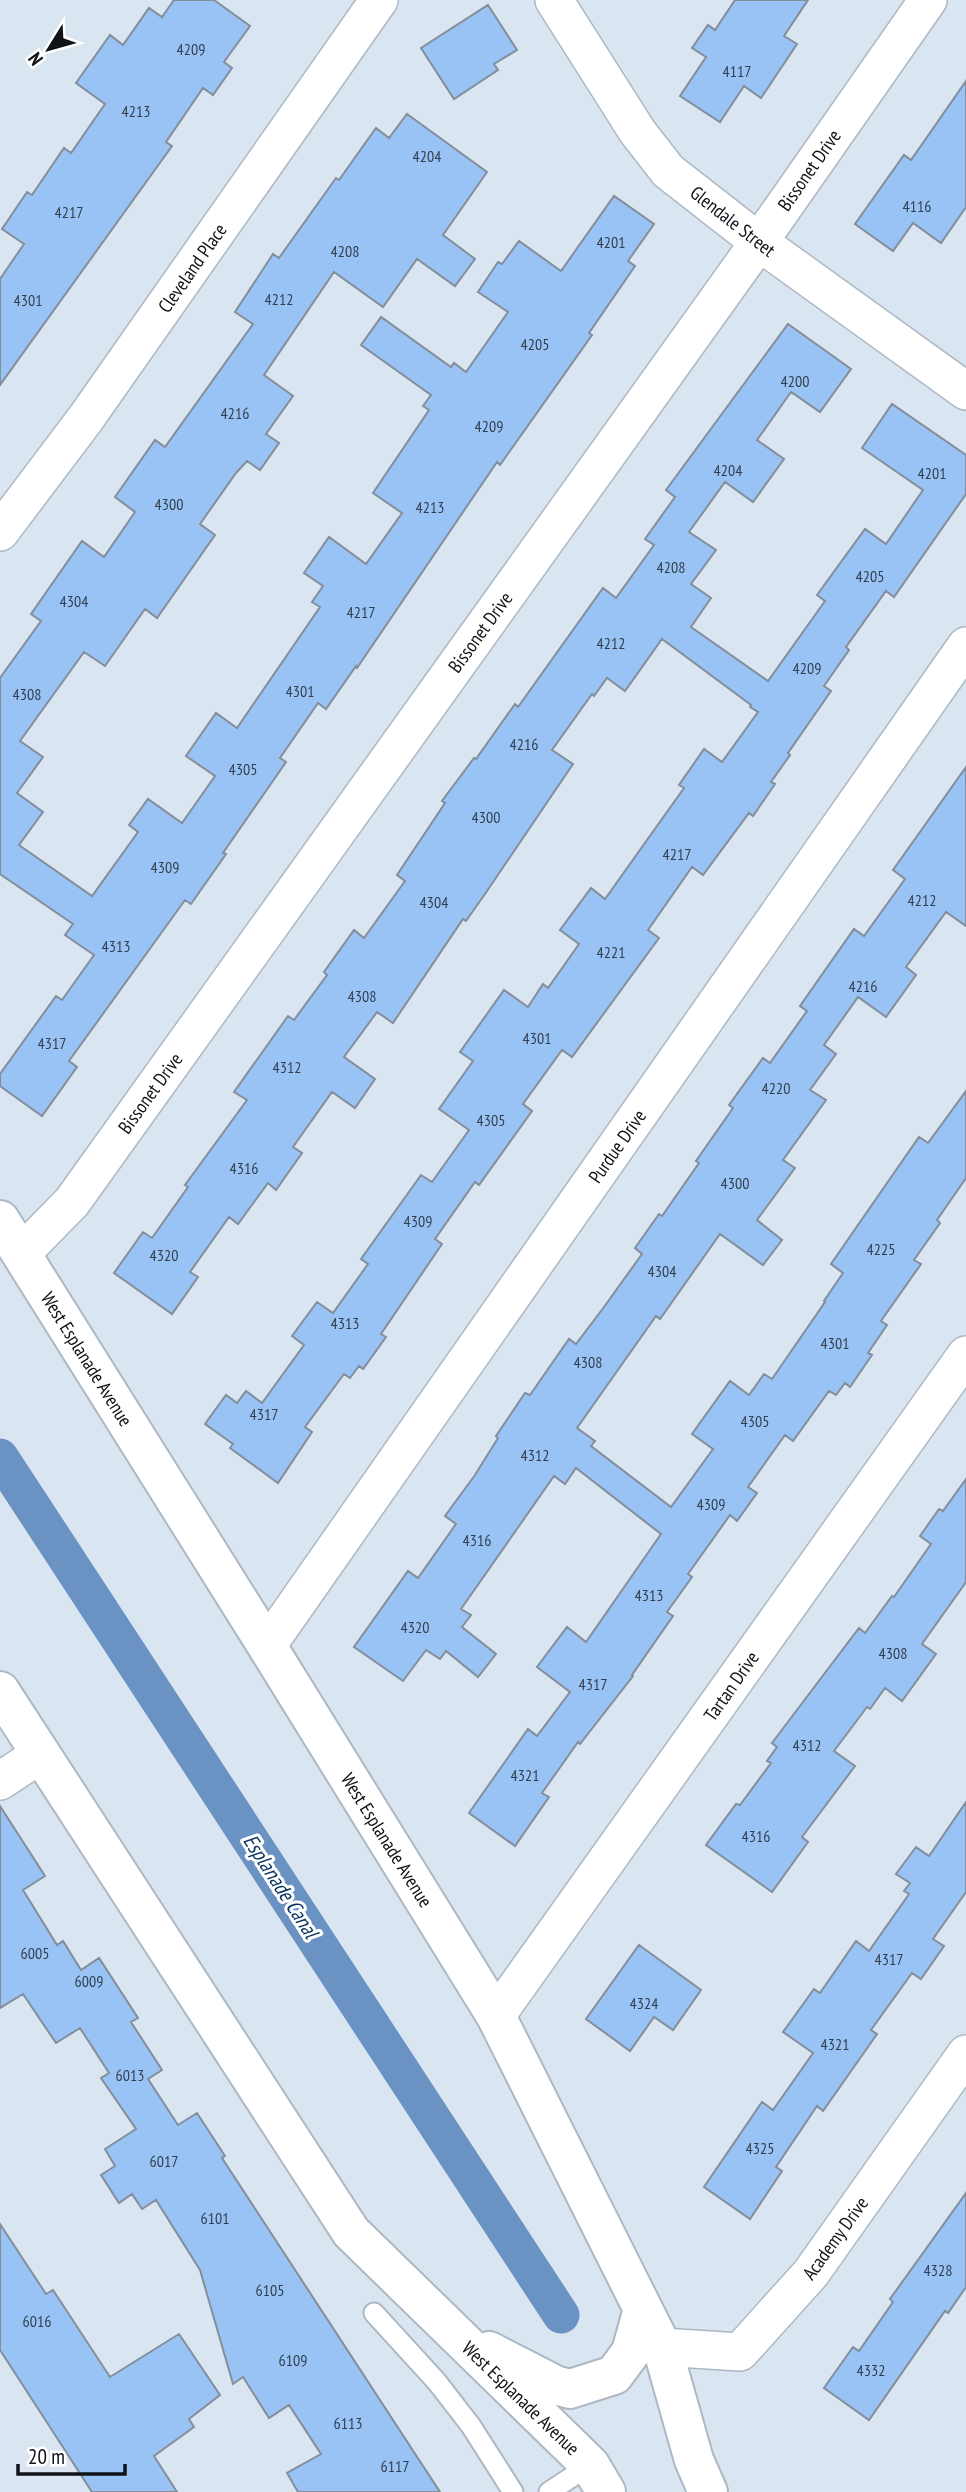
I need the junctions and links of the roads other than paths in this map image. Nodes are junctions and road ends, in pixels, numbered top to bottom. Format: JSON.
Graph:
{"nodes":[{"id":1,"x":379,"y":0,"type":"edge"},
{"id":2,"x":554,"y":0,"type":"edge"},
{"id":3,"x":928,"y":0,"type":"edge"},
{"id":4,"x":759,"y":242,"type":"junction"},
{"id":5,"x":966,"y":391,"type":"edge"},
{"id":6,"x":0,"y":532,"type":"edge"},
{"id":7,"x":966,"y":646,"type":"edge"},
{"id":8,"x":0,"y":1220,"type":"edge"},
{"id":9,"x":21,"y":1254,"type":"junction"},
{"id":10,"x":966,"y":1355,"type":"edge"},
{"id":11,"x":267,"y":1646,"type":"junction"},
{"id":12,"x":0,"y":1691,"type":"edge"},
{"id":13,"x":41,"y":1754,"type":"junction"},
{"id":14,"x":0,"y":1781,"type":"edge"},
{"id":15,"x":496,"y":2016,"type":"junction"},
{"id":16,"x":966,"y":2054,"type":"edge"},
{"id":17,"x":643,"y":2309,"type":"junction"},
{"id":18,"x":374,"y":2313,"type":"dead end"},
{"id":19,"x":456,"y":2335,"type":"junction"},
{"id":20,"x":662,"y":2347,"type":"junction"},
{"id":21,"x":598,"y":2479,"type":"edge"},
{"id":22,"x":513,"y":2492,"type":"edge"},
{"id":23,"x":549,"y":2492,"type":"edge"},
{"id":24,"x":708,"y":2492,"type":"edge"}],
"edges":[{"from":1,"to":6,"type":"street","name":"Cleveland Place"},
{"from":2,"to":4,"type":"street","name":"Glendale Street"},
{"from":3,"to":4,"type":"street","name":"Bissonet Drive"},
{"from":4,"to":5,"type":"street","name":"Glendale Street"},
{"from":4,"to":9,"type":"street","name":"Bissonet Drive"},
{"from":7,"to":11,"type":"street","name":"Purdue Drive"},
{"from":8,"to":9,"type":"main road","name":"West Esplanade Avenue"},
{"from":9,"to":11,"type":"main road","name":"West Esplanade Avenue"},
{"from":10,"to":15,"type":"street","name":"Tartan Drive"},
{"from":11,"to":15,"type":"main road","name":"West Esplanade Avenue"},
{"from":12,"to":13,"type":"main road","name":"West Esplanade Avenue"},
{"from":13,"to":14,"type":"street"},
{"from":13,"to":19,"type":"main road","name":"West Esplanade Avenue"},
{"from":15,"to":17,"type":"main road","name":"West Esplanade Avenue"},
{"from":16,"to":20,"type":"street","name":"Academy Drive"},
{"from":17,"to":19,"type":"main road"},
{"from":17,"to":20,"type":"main road","name":"West Esplanade Avenue"},
{"from":18,"to":22,"type":"lane"},
{"from":19,"to":21,"type":"main road","name":"West Esplanade Avenue"},
{"from":20,"to":24,"type":"main road","name":"West Esplanade Avenue"},
{"from":21,"to":23,"type":"lane"}]}
